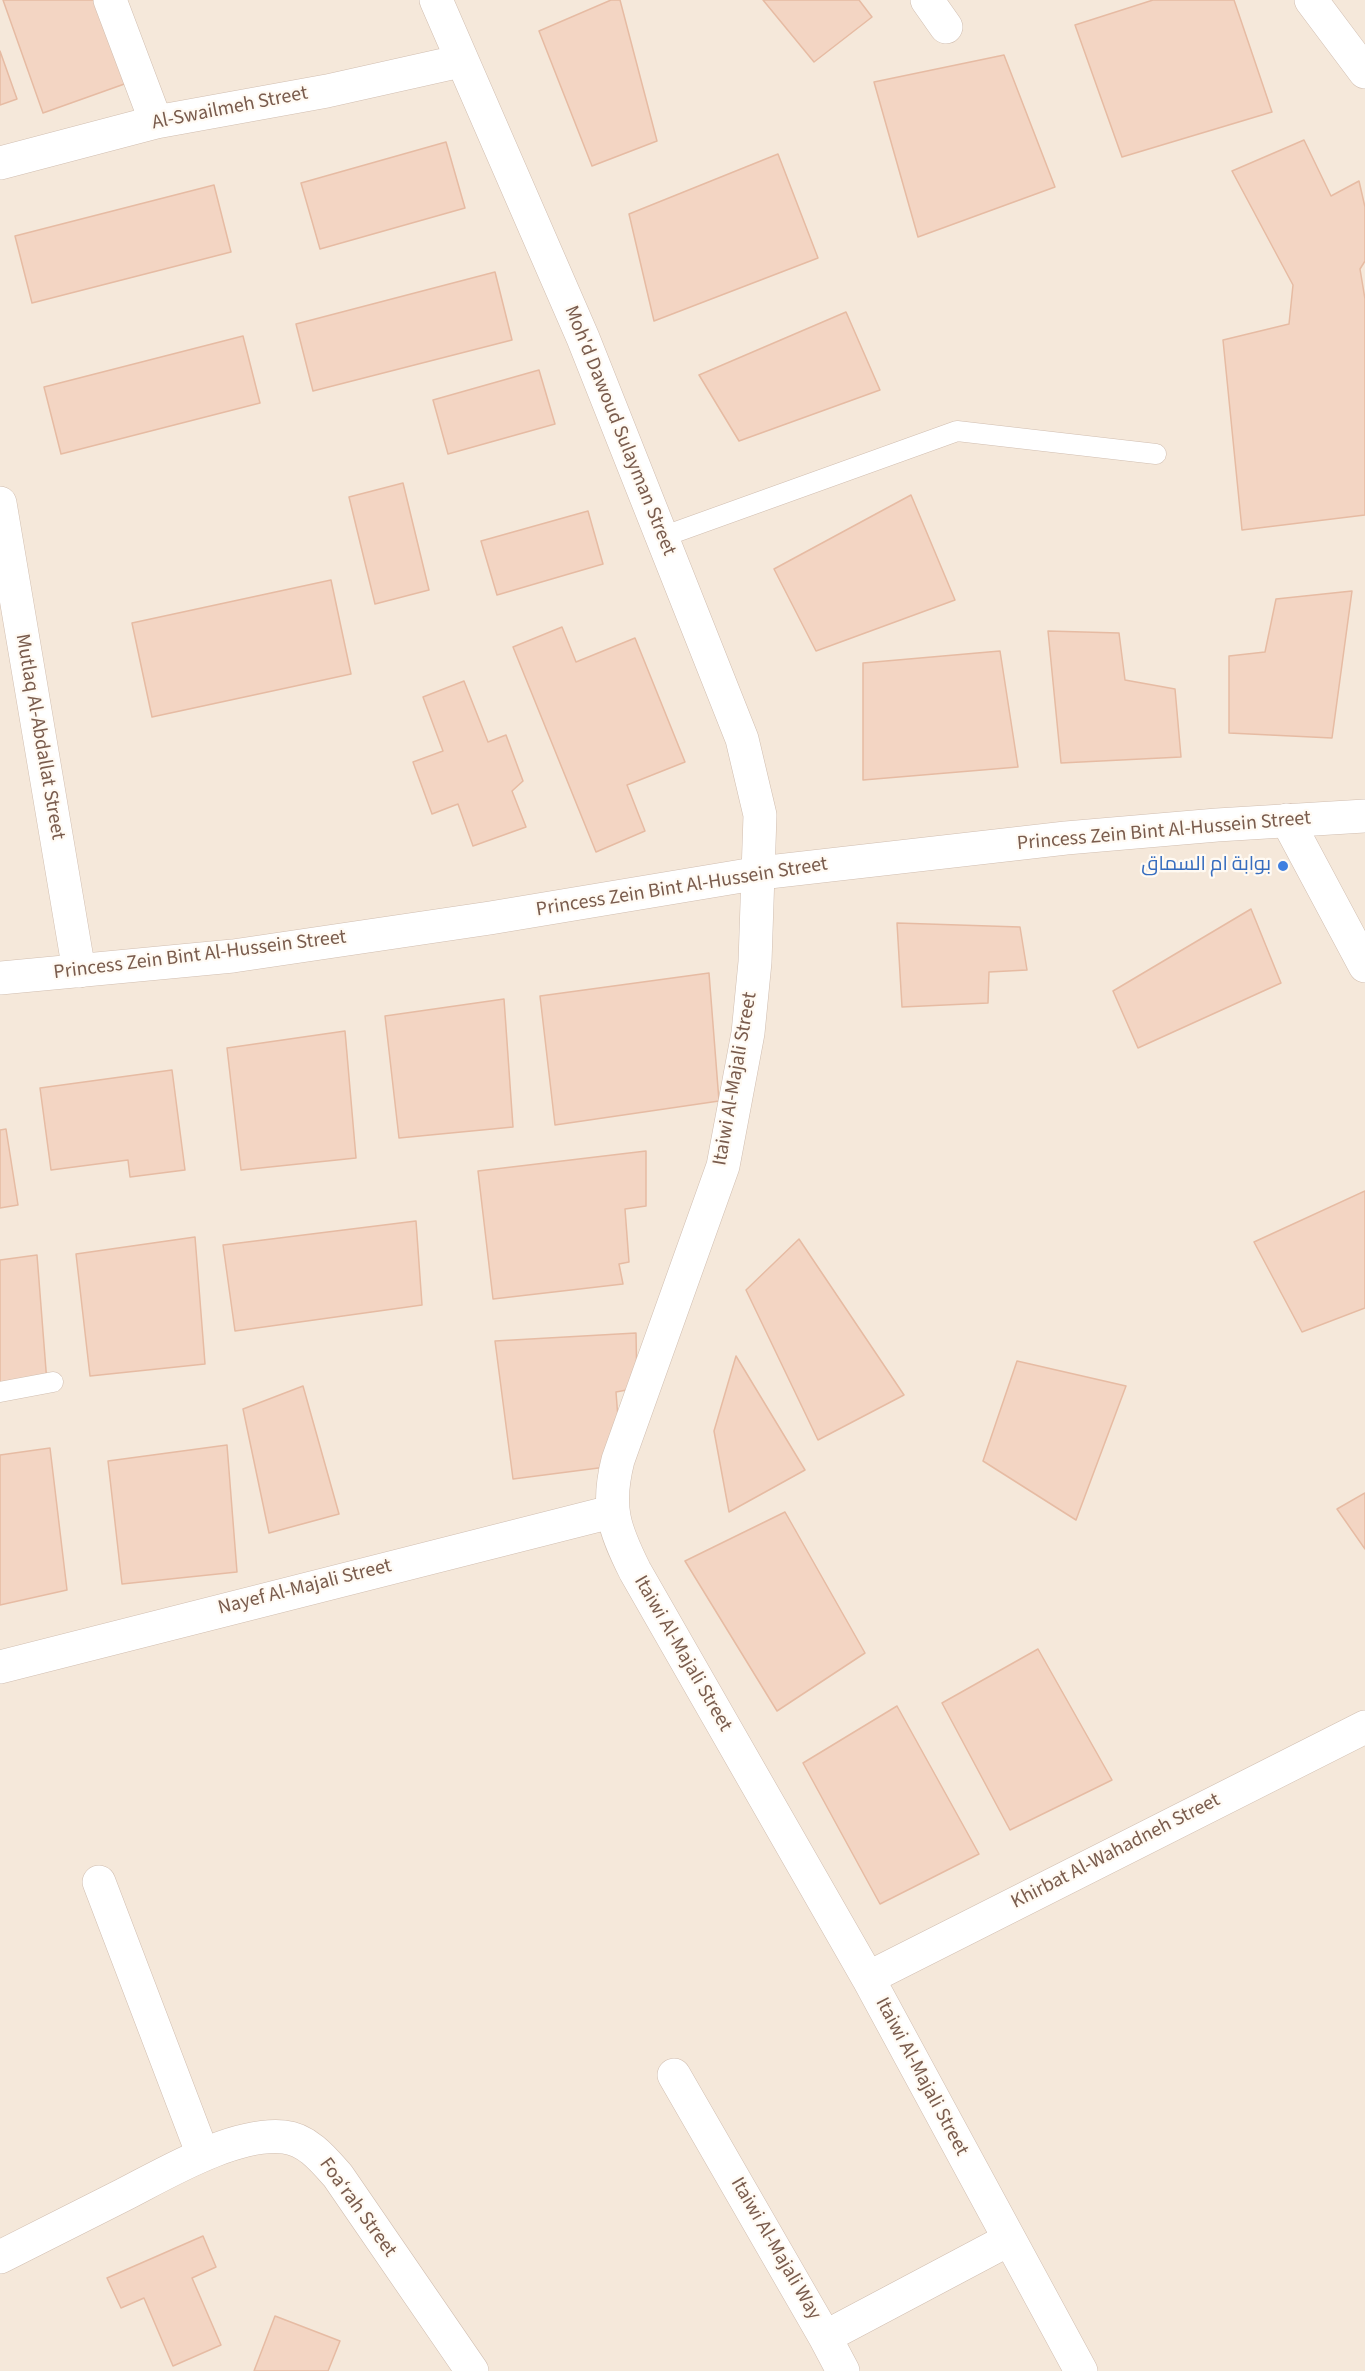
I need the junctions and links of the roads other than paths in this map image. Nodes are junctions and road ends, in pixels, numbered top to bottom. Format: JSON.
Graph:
{"nodes":[{"id":1,"x":110,"y":0,"type":"edge"},
{"id":2,"x":436,"y":0,"type":"edge"},
{"id":3,"x":927,"y":0,"type":"edge"},
{"id":4,"x":1311,"y":0,"type":"edge"},
{"id":5,"x":946,"y":27,"type":"dead end"},
{"id":6,"x":461,"y":61,"type":"junction"},
{"id":7,"x":1365,"y":72,"type":"edge"},
{"id":8,"x":156,"y":122,"type":"junction"},
{"id":9,"x":0,"y":163,"type":"edge"},
{"id":10,"x":1156,"y":454,"type":"dead end"},
{"id":11,"x":0,"y":503,"type":"edge"},
{"id":12,"x":662,"y":537,"type":"junction"},
{"id":13,"x":1365,"y":816,"type":"edge"},
{"id":14,"x":1287,"y":820,"type":"junction"},
{"id":15,"x":760,"y":873,"type":"junction"},
{"id":16,"x":1365,"y":966,"type":"edge"},
{"id":17,"x":79,"y":971,"type":"junction"},
{"id":18,"x":0,"y":978,"type":"edge"},
{"id":19,"x":53,"y":1382,"type":"dead end"},
{"id":20,"x":0,"y":1392,"type":"edge"},
{"id":21,"x":611,"y":1512,"type":"junction"},
{"id":22,"x":0,"y":1667,"type":"edge"},
{"id":23,"x":1365,"y":1727,"type":"edge"},
{"id":24,"x":99,"y":1882,"type":"dead end"},
{"id":25,"x":868,"y":1978,"type":"junction"},
{"id":26,"x":674,"y":2075,"type":"dead end"},
{"id":27,"x":203,"y":2155,"type":"junction"},
{"id":28,"x":1008,"y":2240,"type":"junction"},
{"id":29,"x":0,"y":2257,"type":"edge"},
{"id":30,"x":825,"y":2337,"type":"junction"},
{"id":31,"x":472,"y":2371,"type":"edge"},
{"id":32,"x":843,"y":2371,"type":"edge"},
{"id":33,"x":1081,"y":2371,"type":"edge"}],
"edges":[{"from":1,"to":8,"type":"street"},
{"from":2,"to":6,"type":"street","name":"Moh'd Dawoud Sulayman Street"},
{"from":3,"to":5,"type":"street"},
{"from":4,"to":7,"type":"street"},
{"from":6,"to":8,"type":"street","name":"Al-Swailmeh Street"},
{"from":6,"to":12,"type":"street","name":"Moh'd Dawoud Sulayman Street"},
{"from":8,"to":9,"type":"street","name":"Al-Swailmeh Street"},
{"from":10,"to":12,"type":"lane"},
{"from":11,"to":17,"type":"street","name":"Mutlaq Al-Abdallat Street"},
{"from":12,"to":15,"type":"street","name":"Moh'd Dawoud Sulayman Street"},
{"from":13,"to":14,"type":"street","name":"Princess Zein Bint Al-Hussein Street"},
{"from":14,"to":15,"type":"street","name":"Princess Zein Bint Al-Hussein Street"},
{"from":14,"to":16,"type":"street"},
{"from":15,"to":17,"type":"street","name":"Princess Zein Bint Al-Hussein Street"},
{"from":15,"to":21,"type":"street","name":"Itaiwi Al-Majali Street"},
{"from":17,"to":18,"type":"street","name":"Princess Zein Bint Al-Hussein Street"},
{"from":19,"to":20,"type":"lane"},
{"from":21,"to":22,"type":"street","name":"Nayef Al-Majali Street"},
{"from":21,"to":25,"type":"street","name":"Itaiwi Al-Majali Street"},
{"from":23,"to":25,"type":"street","name":"Khirbat Al-Wahadneh Street"},
{"from":24,"to":27,"type":"street"},
{"from":25,"to":28,"type":"street","name":"Itaiwi Al-Majali Street"},
{"from":26,"to":30,"type":"street","name":"Itaiwi Al-Majali Way"},
{"from":27,"to":29,"type":"street","name":"Foa‘rah Street"},
{"from":27,"to":31,"type":"street","name":"Foa‘rah Street"},
{"from":28,"to":30,"type":"street","name":"Itaiwi Al-Majali Way"},
{"from":28,"to":33,"type":"street","name":"Itaiwi Al-Majali Street"},
{"from":30,"to":32,"type":"street"}]}
